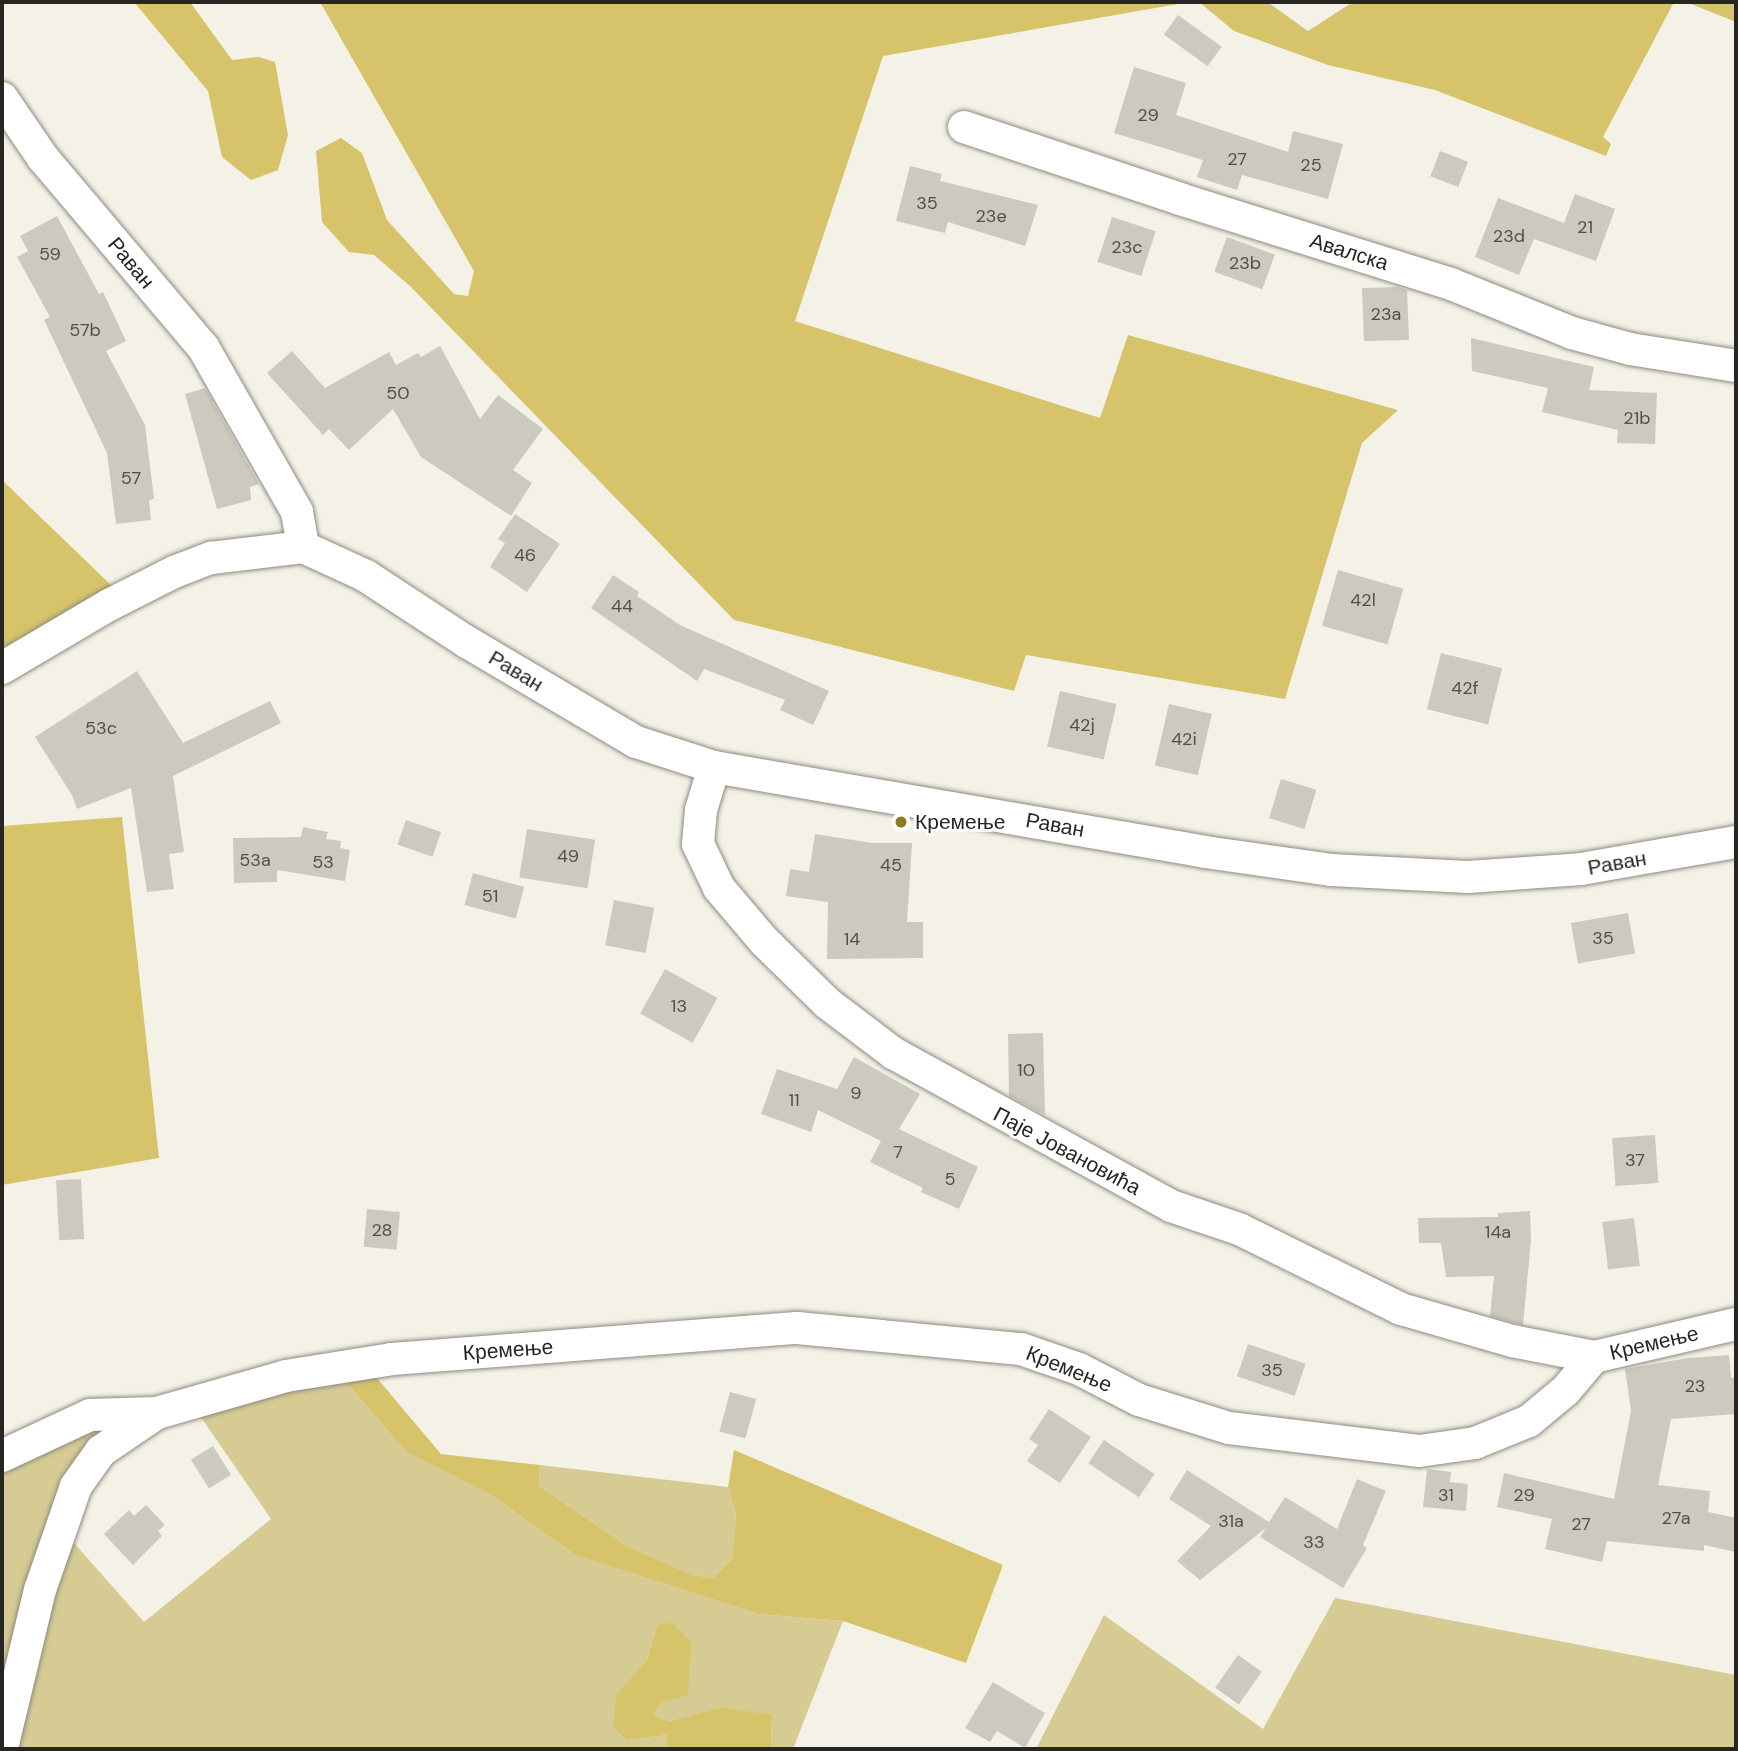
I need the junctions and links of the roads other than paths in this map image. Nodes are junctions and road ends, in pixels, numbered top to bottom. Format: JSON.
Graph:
{"nodes":[{"id":1,"x":2,"y":98,"type":"edge"},
{"id":2,"x":964,"y":128,"type":"dead end"},
{"id":3,"x":1736,"y":366,"type":"edge"},
{"id":4,"x":303,"y":548,"type":"junction"},
{"id":5,"x":2,"y":668,"type":"edge"},
{"id":6,"x":714,"y":767,"type":"junction"},
{"id":7,"x":1736,"y":842,"type":"edge"},
{"id":8,"x":1736,"y":1324,"type":"edge"},
{"id":9,"x":1594,"y":1357,"type":"junction"},
{"id":10,"x":157,"y":1413,"type":"junction"},
{"id":11,"x":2,"y":1456,"type":"edge"},
{"id":12,"x":2,"y":1748,"type":"edge"}],
"edges":[{"from":1,"to":4,"type":"street","name":"Раван"},
{"from":2,"to":3,"type":"street","name":"Авалска"},
{"from":4,"to":5,"type":"street"},
{"from":4,"to":6,"type":"street","name":"Раван"},
{"from":6,"to":7,"type":"street","name":"Раван"},
{"from":6,"to":9,"type":"street","name":"Паје Јовановића"},
{"from":8,"to":9,"type":"street","name":"Кремење"},
{"from":9,"to":10,"type":"street","name":"Кремење"},
{"from":10,"to":11,"type":"street","name":"Кремење"},
{"from":10,"to":12,"type":"street","name":"Кремење"}]}
